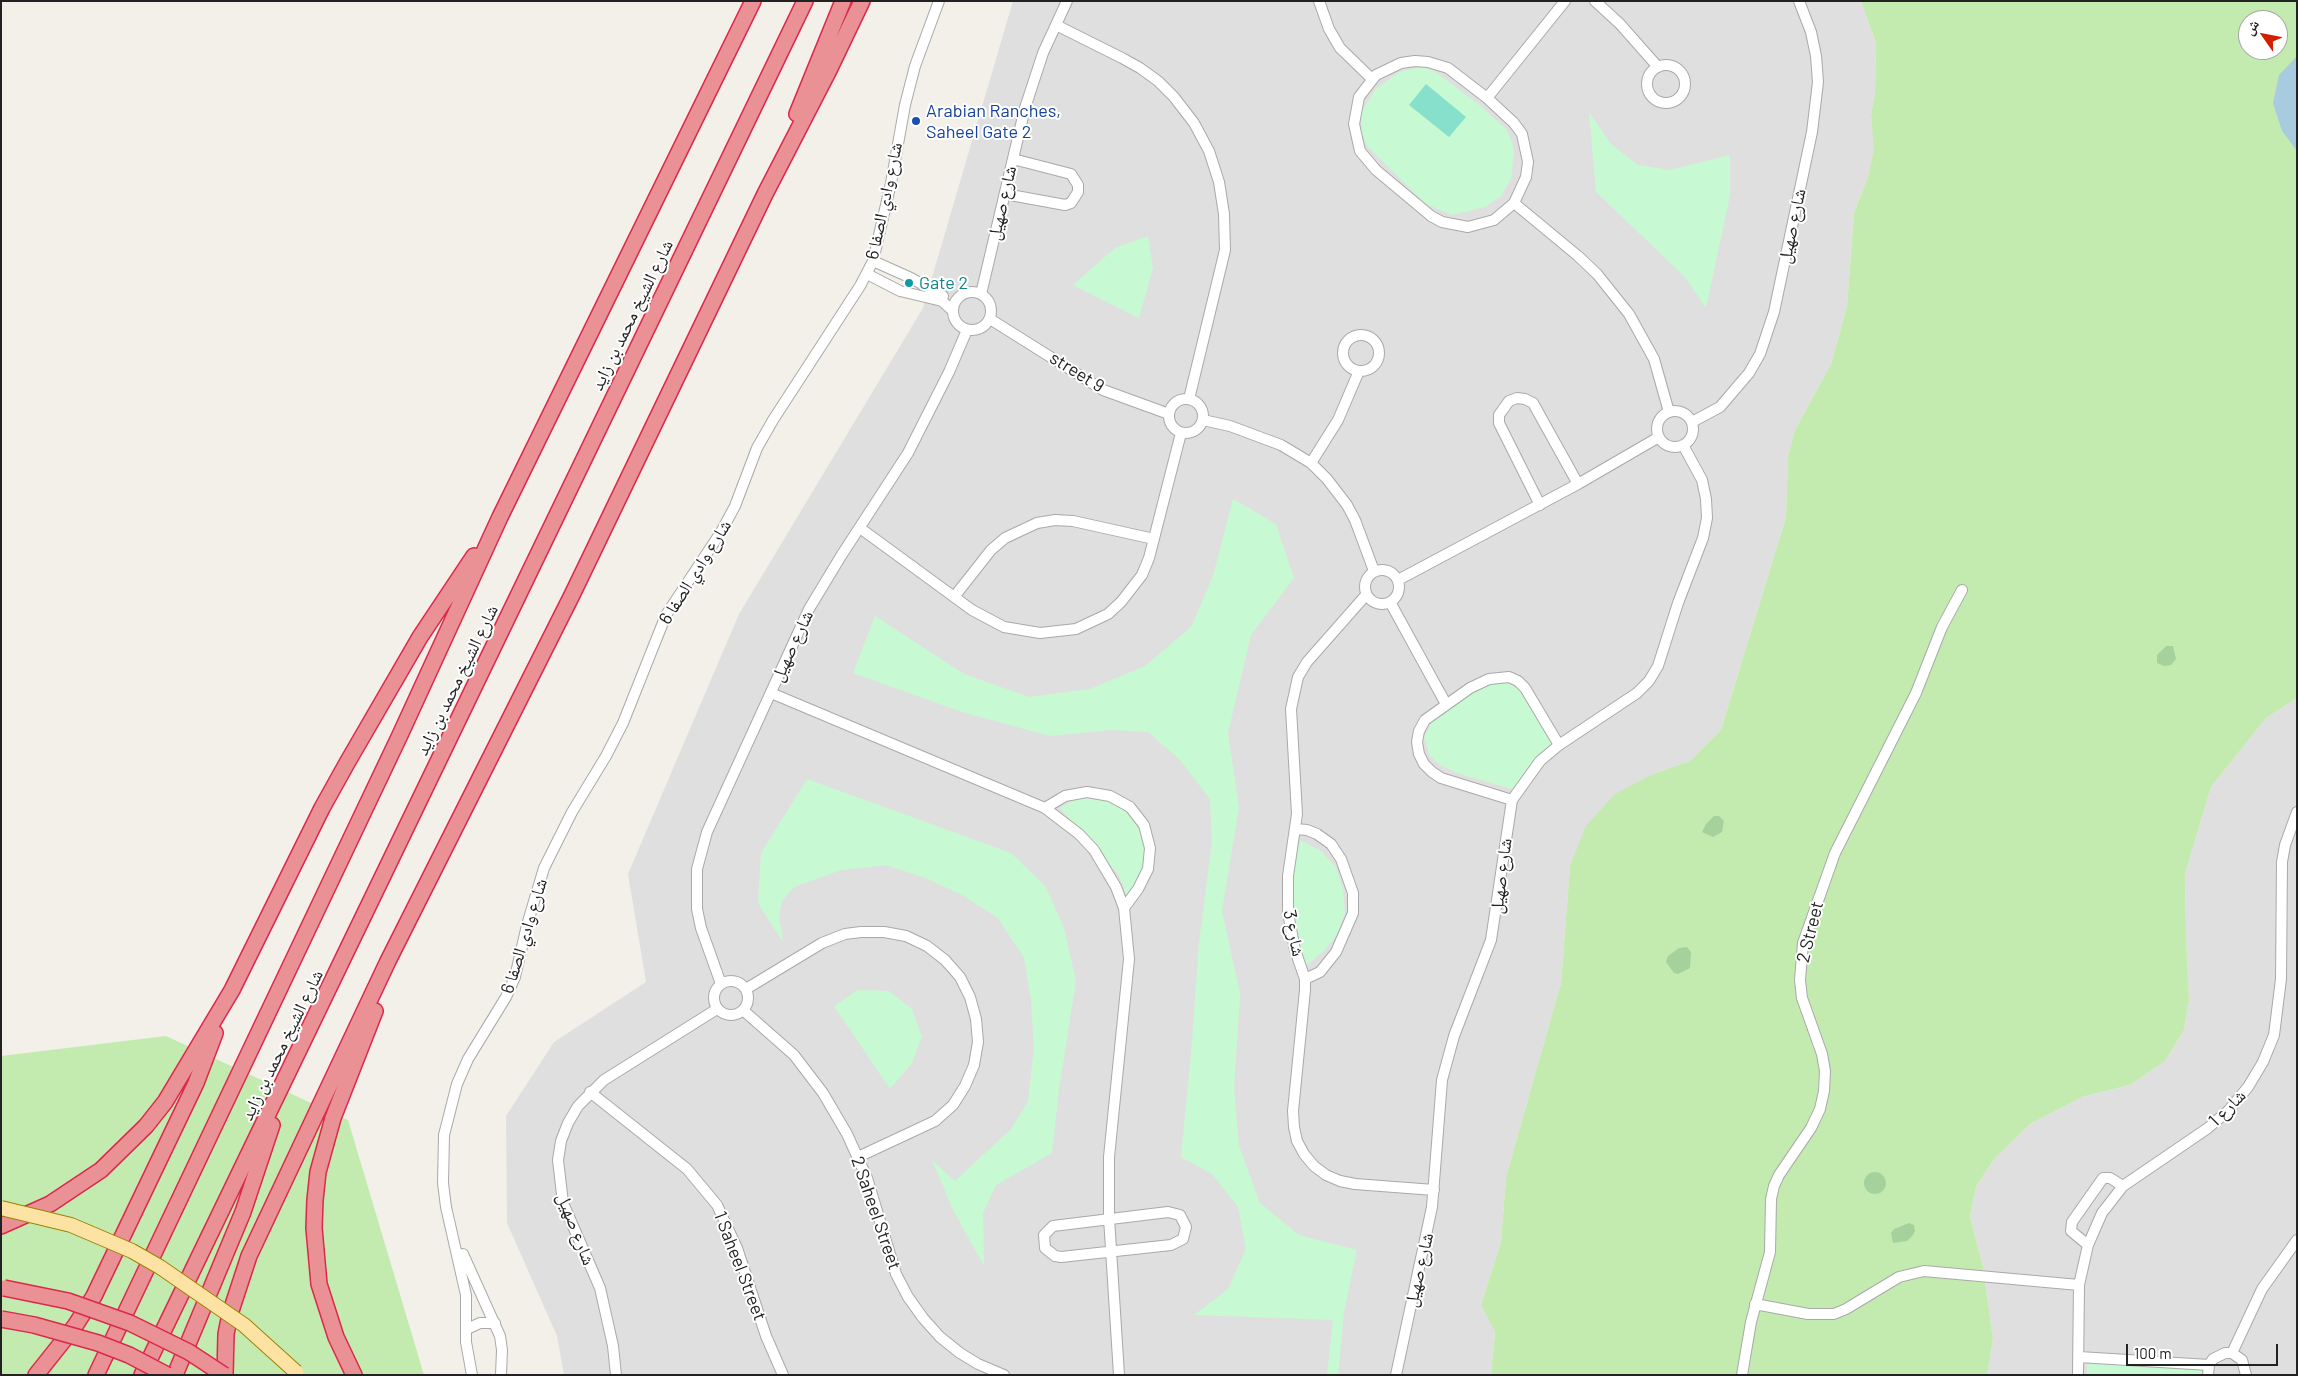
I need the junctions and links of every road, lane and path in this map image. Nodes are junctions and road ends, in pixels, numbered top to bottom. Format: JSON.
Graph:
{"nodes":[{"id":1,"x":753,"y":1,"type":"edge"},
{"id":2,"x":805,"y":1,"type":"edge"},
{"id":3,"x":843,"y":1,"type":"edge"},
{"id":4,"x":862,"y":1,"type":"edge"},
{"id":5,"x":939,"y":1,"type":"edge"},
{"id":6,"x":1067,"y":1,"type":"edge"},
{"id":7,"x":1319,"y":1,"type":"edge"},
{"id":8,"x":1565,"y":1,"type":"edge"},
{"id":9,"x":1595,"y":1,"type":"edge"},
{"id":10,"x":1799,"y":1,"type":"edge"},
{"id":11,"x":1056,"y":25,"type":"junction"},
{"id":12,"x":1658,"y":67,"type":"dead end"},
{"id":13,"x":1372,"y":79,"type":"junction"},
{"id":14,"x":1487,"y":98,"type":"junction"},
{"id":15,"x":1013,"y":159,"type":"junction"},
{"id":16,"x":764,"y":194,"type":"junction"},
{"id":17,"x":1005,"y":194,"type":"junction"},
{"id":18,"x":1514,"y":203,"type":"junction"},
{"id":19,"x":873,"y":262,"type":"junction"},
{"id":20,"x":889,"y":269,"type":"junction"},
{"id":21,"x":867,"y":274,"type":"junction"},
{"id":22,"x":883,"y":282,"type":"junction"},
{"id":23,"x":931,"y":294,"type":"junction"},
{"id":24,"x":980,"y":294,"type":"junction"},
{"id":25,"x":959,"y":298,"type":"junction"},
{"id":26,"x":953,"y":311,"type":"junction"},
{"id":27,"x":990,"y":319,"type":"junction"},
{"id":28,"x":967,"y":330,"type":"junction"},
{"id":29,"x":1359,"y":371,"type":"dead end"},
{"id":30,"x":1189,"y":399,"type":"junction"},
{"id":31,"x":1669,"y":412,"type":"junction"},
{"id":32,"x":1169,"y":414,"type":"junction"},
{"id":33,"x":1203,"y":420,"type":"junction"},
{"id":34,"x":1692,"y":422,"type":"junction"},
{"id":35,"x":1181,"y":433,"type":"junction"},
{"id":36,"x":1660,"y":437,"type":"junction"},
{"id":37,"x":1683,"y":445,"type":"junction"},
{"id":38,"x":1311,"y":463,"type":"junction"},
{"id":39,"x":1578,"y":484,"type":"junction"},
{"id":40,"x":1540,"y":505,"type":"junction"},
{"id":41,"x":500,"y":517,"type":"junction"},
{"id":42,"x":860,"y":528,"type":"junction"},
{"id":43,"x":1154,"y":539,"type":"junction"},
{"id":44,"x":1374,"y":571,"type":"junction"},
{"id":45,"x":1398,"y":580,"type":"junction"},
{"id":46,"x":1962,"y":590,"type":"dead end"},
{"id":47,"x":1366,"y":595,"type":"junction"},
{"id":48,"x":954,"y":597,"type":"junction"},
{"id":49,"x":1390,"y":602,"type":"junction"},
{"id":50,"x":770,"y":693,"type":"junction"},
{"id":51,"x":1446,"y":704,"type":"junction"},
{"id":52,"x":1559,"y":745,"type":"junction"},
{"id":53,"x":1512,"y":800,"type":"junction"},
{"id":54,"x":1045,"y":808,"type":"junction"},
{"id":55,"x":2297,"y":812,"type":"edge"},
{"id":56,"x":1296,"y":830,"type":"junction"},
{"id":57,"x":1124,"y":908,"type":"junction"},
{"id":58,"x":388,"y":961,"type":"junction"},
{"id":59,"x":1305,"y":979,"type":"junction"},
{"id":60,"x":721,"y":984,"type":"junction"},
{"id":61,"x":746,"y":989,"type":"junction"},
{"id":62,"x":232,"y":990,"type":"junction"},
{"id":63,"x":717,"y":1008,"type":"junction"},
{"id":64,"x":744,"y":1010,"type":"junction"},
{"id":65,"x":286,"y":1081,"type":"junction"},
{"id":66,"x":590,"y":1092,"type":"junction"},
{"id":67,"x":858,"y":1157,"type":"junction"},
{"id":68,"x":2123,"y":1186,"type":"junction"},
{"id":69,"x":1434,"y":1190,"type":"junction"},
{"id":70,"x":1,"y":1208,"type":"edge"},
{"id":71,"x":1108,"y":1218,"type":"junction"},
{"id":72,"x":1,"y":1226,"type":"edge"},
{"id":73,"x":452,"y":1230,"type":"junction"},
{"id":74,"x":2297,"y":1240,"type":"edge"},
{"id":75,"x":2088,"y":1245,"type":"junction"},
{"id":76,"x":1112,"y":1252,"type":"junction"},
{"id":77,"x":2079,"y":1284,"type":"junction"},
{"id":78,"x":3,"y":1288,"type":"edge"},
{"id":79,"x":1755,"y":1304,"type":"junction"},
{"id":80,"x":1,"y":1319,"type":"edge"},
{"id":81,"x":495,"y":1323,"type":"junction"},
{"id":82,"x":467,"y":1329,"type":"junction"},
{"id":83,"x":2232,"y":1353,"type":"junction"},
{"id":84,"x":2079,"y":1356,"type":"junction"},
{"id":85,"x":2209,"y":1370,"type":"edge"},
{"id":86,"x":296,"y":1372,"type":"dead end"},
{"id":87,"x":2248,"y":1374,"type":"edge"},
{"id":88,"x":36,"y":1375,"type":"edge"},
{"id":89,"x":96,"y":1375,"type":"edge"},
{"id":90,"x":142,"y":1375,"type":"edge"},
{"id":91,"x":167,"y":1375,"type":"edge"},
{"id":92,"x":175,"y":1375,"type":"edge"},
{"id":93,"x":224,"y":1375,"type":"edge"},
{"id":94,"x":354,"y":1375,"type":"edge"},
{"id":95,"x":472,"y":1375,"type":"edge"},
{"id":96,"x":501,"y":1375,"type":"edge"},
{"id":97,"x":616,"y":1375,"type":"edge"},
{"id":98,"x":783,"y":1375,"type":"edge"},
{"id":99,"x":1004,"y":1375,"type":"edge"},
{"id":100,"x":1119,"y":1375,"type":"edge"},
{"id":101,"x":1396,"y":1375,"type":"edge"},
{"id":102,"x":1742,"y":1375,"type":"edge"},
{"id":103,"x":2078,"y":1375,"type":"edge"}],
"edges":[{"from":1,"to":41,"type":"highway","name":"شارع الشيخ محمد بن زايد"},
{"from":2,"to":65,"type":"highway","name":"شارع الشيخ محمد بن زايد"},
{"from":3,"to":16,"type":"highway"},
{"from":4,"to":16,"type":"highway"},
{"from":5,"to":19,"type":"street","name":"شارع وادي الصفا 6"},
{"from":6,"to":11,"type":"street","name":"شارع صهيل"},
{"from":7,"to":13,"type":"street"},
{"from":8,"to":14,"type":"street"},
{"from":9,"to":12,"type":"street"},
{"from":10,"to":34,"type":"street","name":"شارع صهيل"},
{"from":11,"to":15,"type":"street","name":"شارع صهيل"},
{"from":11,"to":30,"type":"street"},
{"from":13,"to":14,"type":"street"},
{"from":13,"to":18,"type":"street"},
{"from":14,"to":18,"type":"street"},
{"from":15,"to":17,"type":"street","name":"شارع صهيل"},
{"from":15,"to":17,"type":"street"},
{"from":16,"to":58,"type":"highway"},
{"from":17,"to":24,"type":"street","name":"شارع صهيل"},
{"from":18,"to":31,"type":"street"},
{"from":19,"to":20,"type":"street"},
{"from":19,"to":21,"type":"street","name":"شارع وادي الصفا 6"},
{"from":20,"to":22,"type":"street"},
{"from":20,"to":23,"type":"street"},
{"from":21,"to":22,"type":"street"},
{"from":21,"to":73,"type":"street","name":"شارع وادي الصفا 6"},
{"from":22,"to":23,"type":"street"},
{"from":23,"to":25,"type":"street"},
{"from":23,"to":26,"type":"street"},
{"from":24,"to":25,"type":"street"},
{"from":24,"to":27,"type":"street"},
{"from":25,"to":26,"type":"street"},
{"from":26,"to":28,"type":"street"},
{"from":27,"to":28,"type":"street"},
{"from":27,"to":32,"type":"street","name":"street 9"},
{"from":28,"to":42,"type":"street","name":"شارع صهيل"},
{"from":29,"to":38,"type":"street"},
{"from":30,"to":32,"type":"street"},
{"from":30,"to":33,"type":"street"},
{"from":31,"to":34,"type":"street"},
{"from":31,"to":36,"type":"street"},
{"from":32,"to":35,"type":"street"},
{"from":33,"to":35,"type":"street"},
{"from":33,"to":38,"type":"street"},
{"from":34,"to":37,"type":"street"},
{"from":35,"to":43,"type":"street"},
{"from":36,"to":37,"type":"street"},
{"from":36,"to":39,"type":"street"},
{"from":37,"to":52,"type":"street","name":"شارع صهيل"},
{"from":38,"to":44,"type":"street"},
{"from":39,"to":40,"type":"street"},
{"from":39,"to":40,"type":"street"},
{"from":40,"to":45,"type":"street"},
{"from":41,"to":62,"type":"highway"},
{"from":41,"to":89,"type":"highway","name":"شارع الشيخ محمد بن زايد"},
{"from":42,"to":48,"type":"street"},
{"from":42,"to":50,"type":"street","name":"شارع صهيل"},
{"from":43,"to":48,"type":"street"},
{"from":43,"to":48,"type":"street"},
{"from":44,"to":45,"type":"street"},
{"from":44,"to":47,"type":"street"},
{"from":45,"to":49,"type":"street"},
{"from":46,"to":79,"type":"street","name":"2 Street"},
{"from":47,"to":49,"type":"street"},
{"from":47,"to":56,"type":"street","name":"3 شارع"},
{"from":49,"to":51,"type":"street"},
{"from":50,"to":54,"type":"street"},
{"from":50,"to":60,"type":"street","name":"شارع صهيل"},
{"from":51,"to":52,"type":"street"},
{"from":51,"to":53,"type":"street"},
{"from":52,"to":53,"type":"street","name":"شارع صهيل"},
{"from":53,"to":69,"type":"street","name":"شارع صهيل"},
{"from":54,"to":57,"type":"street"},
{"from":54,"to":57,"type":"street"},
{"from":55,"to":68,"type":"street","name":"شارع 1"},
{"from":56,"to":59,"type":"street","name":"3 شارع"},
{"from":56,"to":59,"type":"street"},
{"from":57,"to":71,"type":"street"},
{"from":58,"to":93,"type":"highway"},
{"from":58,"to":94,"type":"highway"},
{"from":59,"to":69,"type":"street","name":"3 شارع"},
{"from":60,"to":61,"type":"street"},
{"from":60,"to":63,"type":"street"},
{"from":61,"to":64,"type":"street"},
{"from":61,"to":67,"type":"street"},
{"from":62,"to":72,"type":"highway"},
{"from":62,"to":88,"type":"highway"},
{"from":63,"to":64,"type":"street"},
{"from":63,"to":66,"type":"street","name":"شارع صهيل"},
{"from":64,"to":67,"type":"street","name":"2 Saheel Street"},
{"from":65,"to":90,"type":"highway","name":"شارع الشيخ محمد بن زايد"},
{"from":65,"to":92,"type":"highway"},
{"from":66,"to":97,"type":"street","name":"شارع صهيل"},
{"from":66,"to":98,"type":"street","name":"1 Saheel Street"},
{"from":67,"to":99,"type":"street","name":"2 Saheel Street"},
{"from":68,"to":75,"type":"street","name":"شارع 1"},
{"from":68,"to":75,"type":"street"},
{"from":69,"to":101,"type":"street","name":"شارع صهيل"},
{"from":70,"to":86,"type":"main road","bridge":true},
{"from":71,"to":76,"type":"street"},
{"from":71,"to":76,"type":"street"},
{"from":71,"to":76,"type":"street"},
{"from":73,"to":81,"type":"street","name":"شارع وادي الصفا 6"},
{"from":73,"to":82,"type":"street","name":"شارع وادي الصفا 6"},
{"from":74,"to":83,"type":"street"},
{"from":75,"to":77,"type":"street","name":"شارع 1"},
{"from":76,"to":100,"type":"street"},
{"from":77,"to":79,"type":"street"},
{"from":77,"to":84,"type":"street","name":"شارع 1"},
{"from":78,"to":93,"type":"highway","bridge":true},
{"from":79,"to":102,"type":"street","name":"2 Street"},
{"from":80,"to":91,"type":"highway","bridge":true},
{"from":81,"to":82,"type":"street"},
{"from":81,"to":96,"type":"street","name":"شارع وادي الصفا 6"},
{"from":82,"to":95,"type":"street","name":"شارع وادي الصفا 6"},
{"from":83,"to":85,"type":"street"},
{"from":83,"to":87,"type":"street"},
{"from":84,"to":85,"type":"street"},
{"from":84,"to":103,"type":"street","name":"شارع 1"}]}
